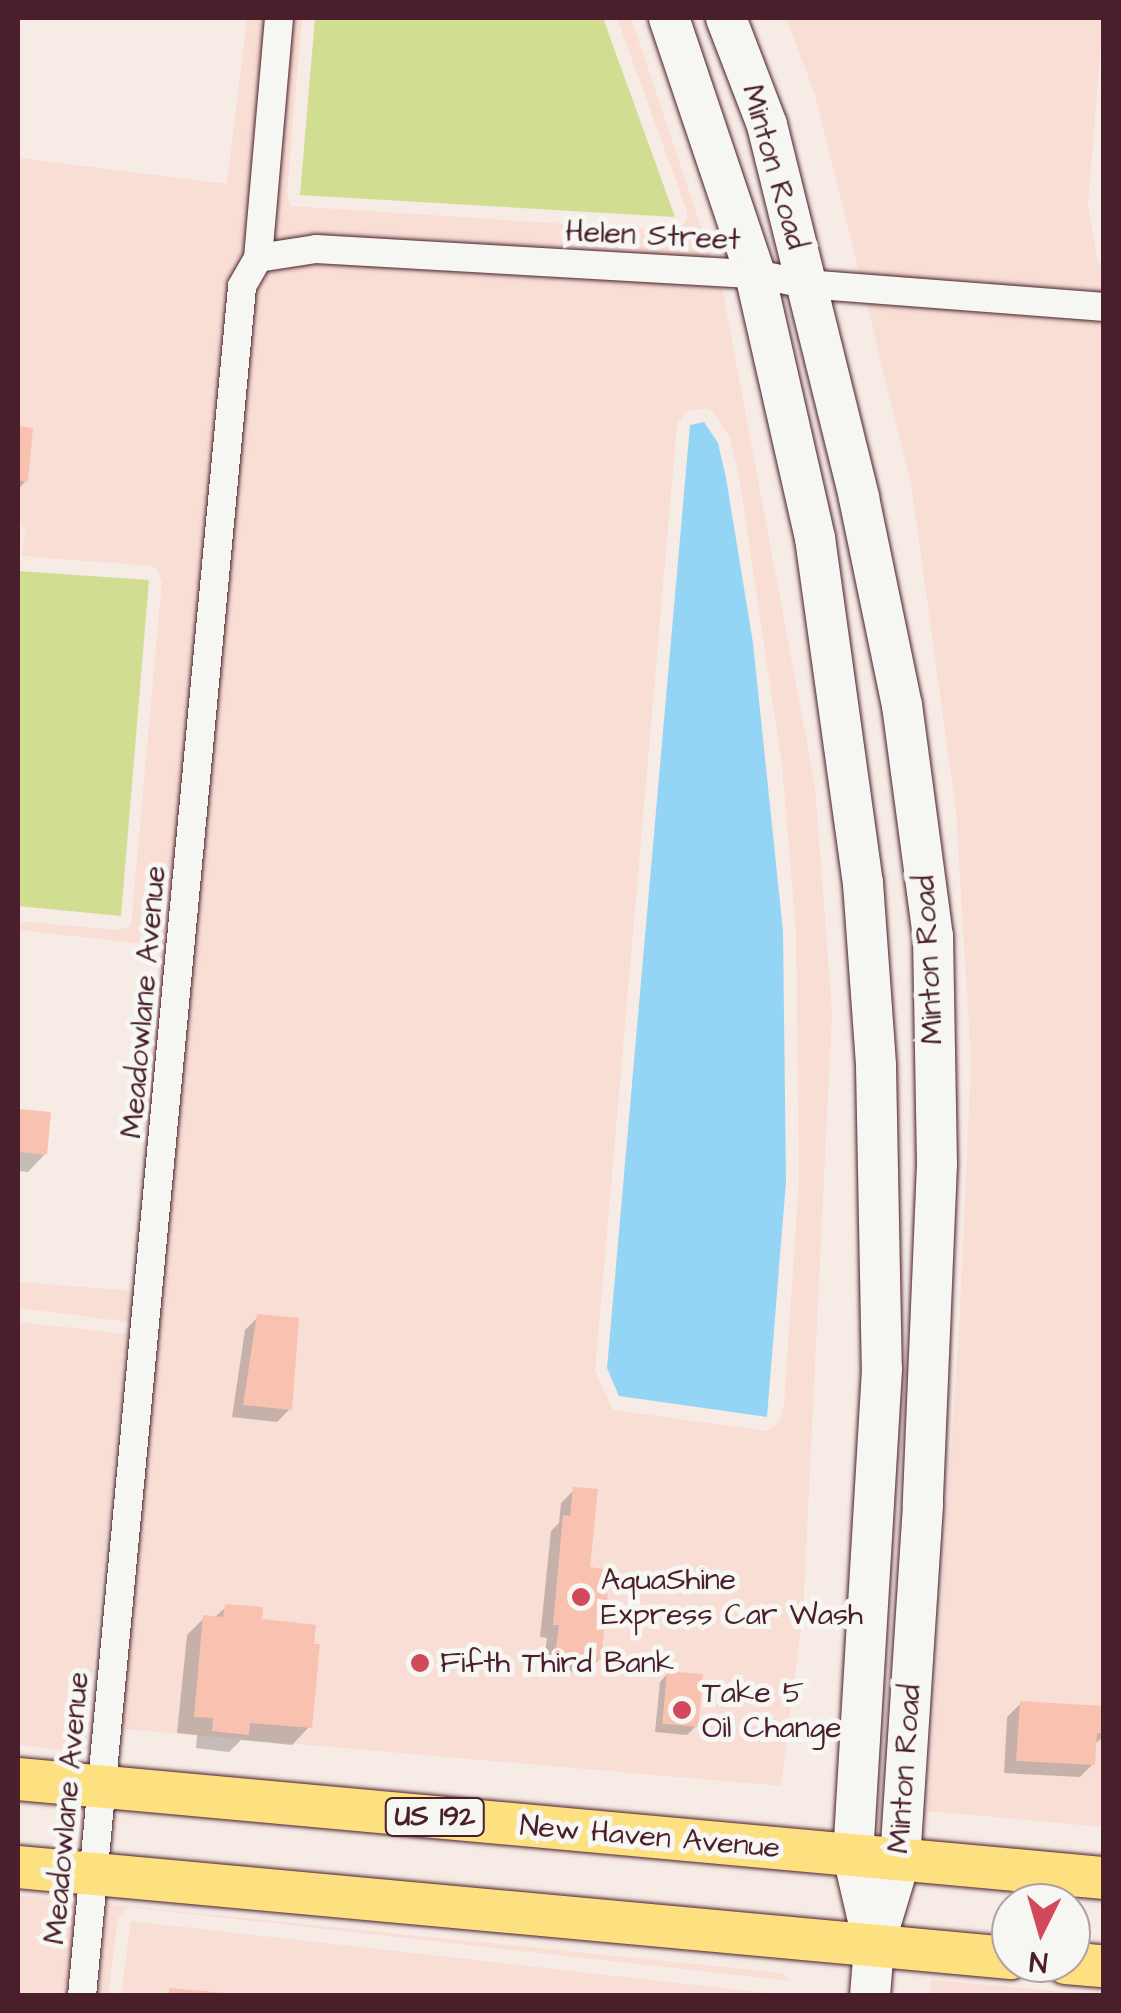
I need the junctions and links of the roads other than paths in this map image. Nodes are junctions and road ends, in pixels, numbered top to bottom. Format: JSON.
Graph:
{"nodes":[{"id":1,"x":279,"y":18,"type":"edge"},
{"id":2,"x":669,"y":18,"type":"edge"},
{"id":3,"x":726,"y":18,"type":"edge"},
{"id":4,"x":258,"y":258,"type":"junction"},
{"id":5,"x":755,"y":274,"type":"junction"},
{"id":6,"x":806,"y":284,"type":"junction"},
{"id":7,"x":1104,"y":307,"type":"edge"},
{"id":8,"x":18,"y":1779,"type":"edge"},
{"id":9,"x":102,"y":1787,"type":"junction"},
{"id":10,"x":853,"y":1856,"type":"junction"},
{"id":11,"x":900,"y":1860,"type":"junction"},
{"id":12,"x":18,"y":1866,"type":"edge"},
{"id":13,"x":95,"y":1873,"type":"junction"},
{"id":14,"x":1104,"y":1878,"type":"edge"},
{"id":15,"x":874,"y":1946,"type":"junction"},
{"id":16,"x":991,"y":1956,"type":"edge"},
{"id":17,"x":82,"y":1996,"type":"edge"},
{"id":18,"x":870,"y":1996,"type":"edge"}],
"edges":[{"from":1,"to":4,"type":"street","name":"Meadowlane Avenue"},
{"from":2,"to":5,"type":"main road","name":"Minton Road"},
{"from":3,"to":6,"type":"main road","name":"Minton Road"},
{"from":4,"to":5,"type":"street","name":"Helen Street"},
{"from":4,"to":9,"type":"street","name":"Meadowlane Avenue"},
{"from":5,"to":6,"type":"street","name":"Helen Street"},
{"from":5,"to":10,"type":"main road","name":"Minton Road"},
{"from":6,"to":7,"type":"street","name":"Helen Street"},
{"from":6,"to":11,"type":"main road","name":"Minton Road"},
{"from":8,"to":9,"type":"main road","name":"New Haven Avenue","number":"US 192"},
{"from":9,"to":10,"type":"main road","name":"New Haven Avenue","number":"US 192"},
{"from":9,"to":13,"type":"street","name":"Meadowlane Avenue"},
{"from":10,"to":11,"type":"main road","name":"New Haven Avenue","number":"US 192"},
{"from":10,"to":15,"type":"main road","name":"Minton Road"},
{"from":11,"to":14,"type":"main road","name":"New Haven Avenue","number":"US 192"},
{"from":11,"to":15,"type":"main road","name":"Minton Road"},
{"from":12,"to":13,"type":"main road"},
{"from":13,"to":15,"type":"main road"},
{"from":13,"to":17,"type":"street","name":"Meadowlane Avenue"},
{"from":15,"to":16,"type":"main road"},
{"from":15,"to":18,"type":"main road"}]}
